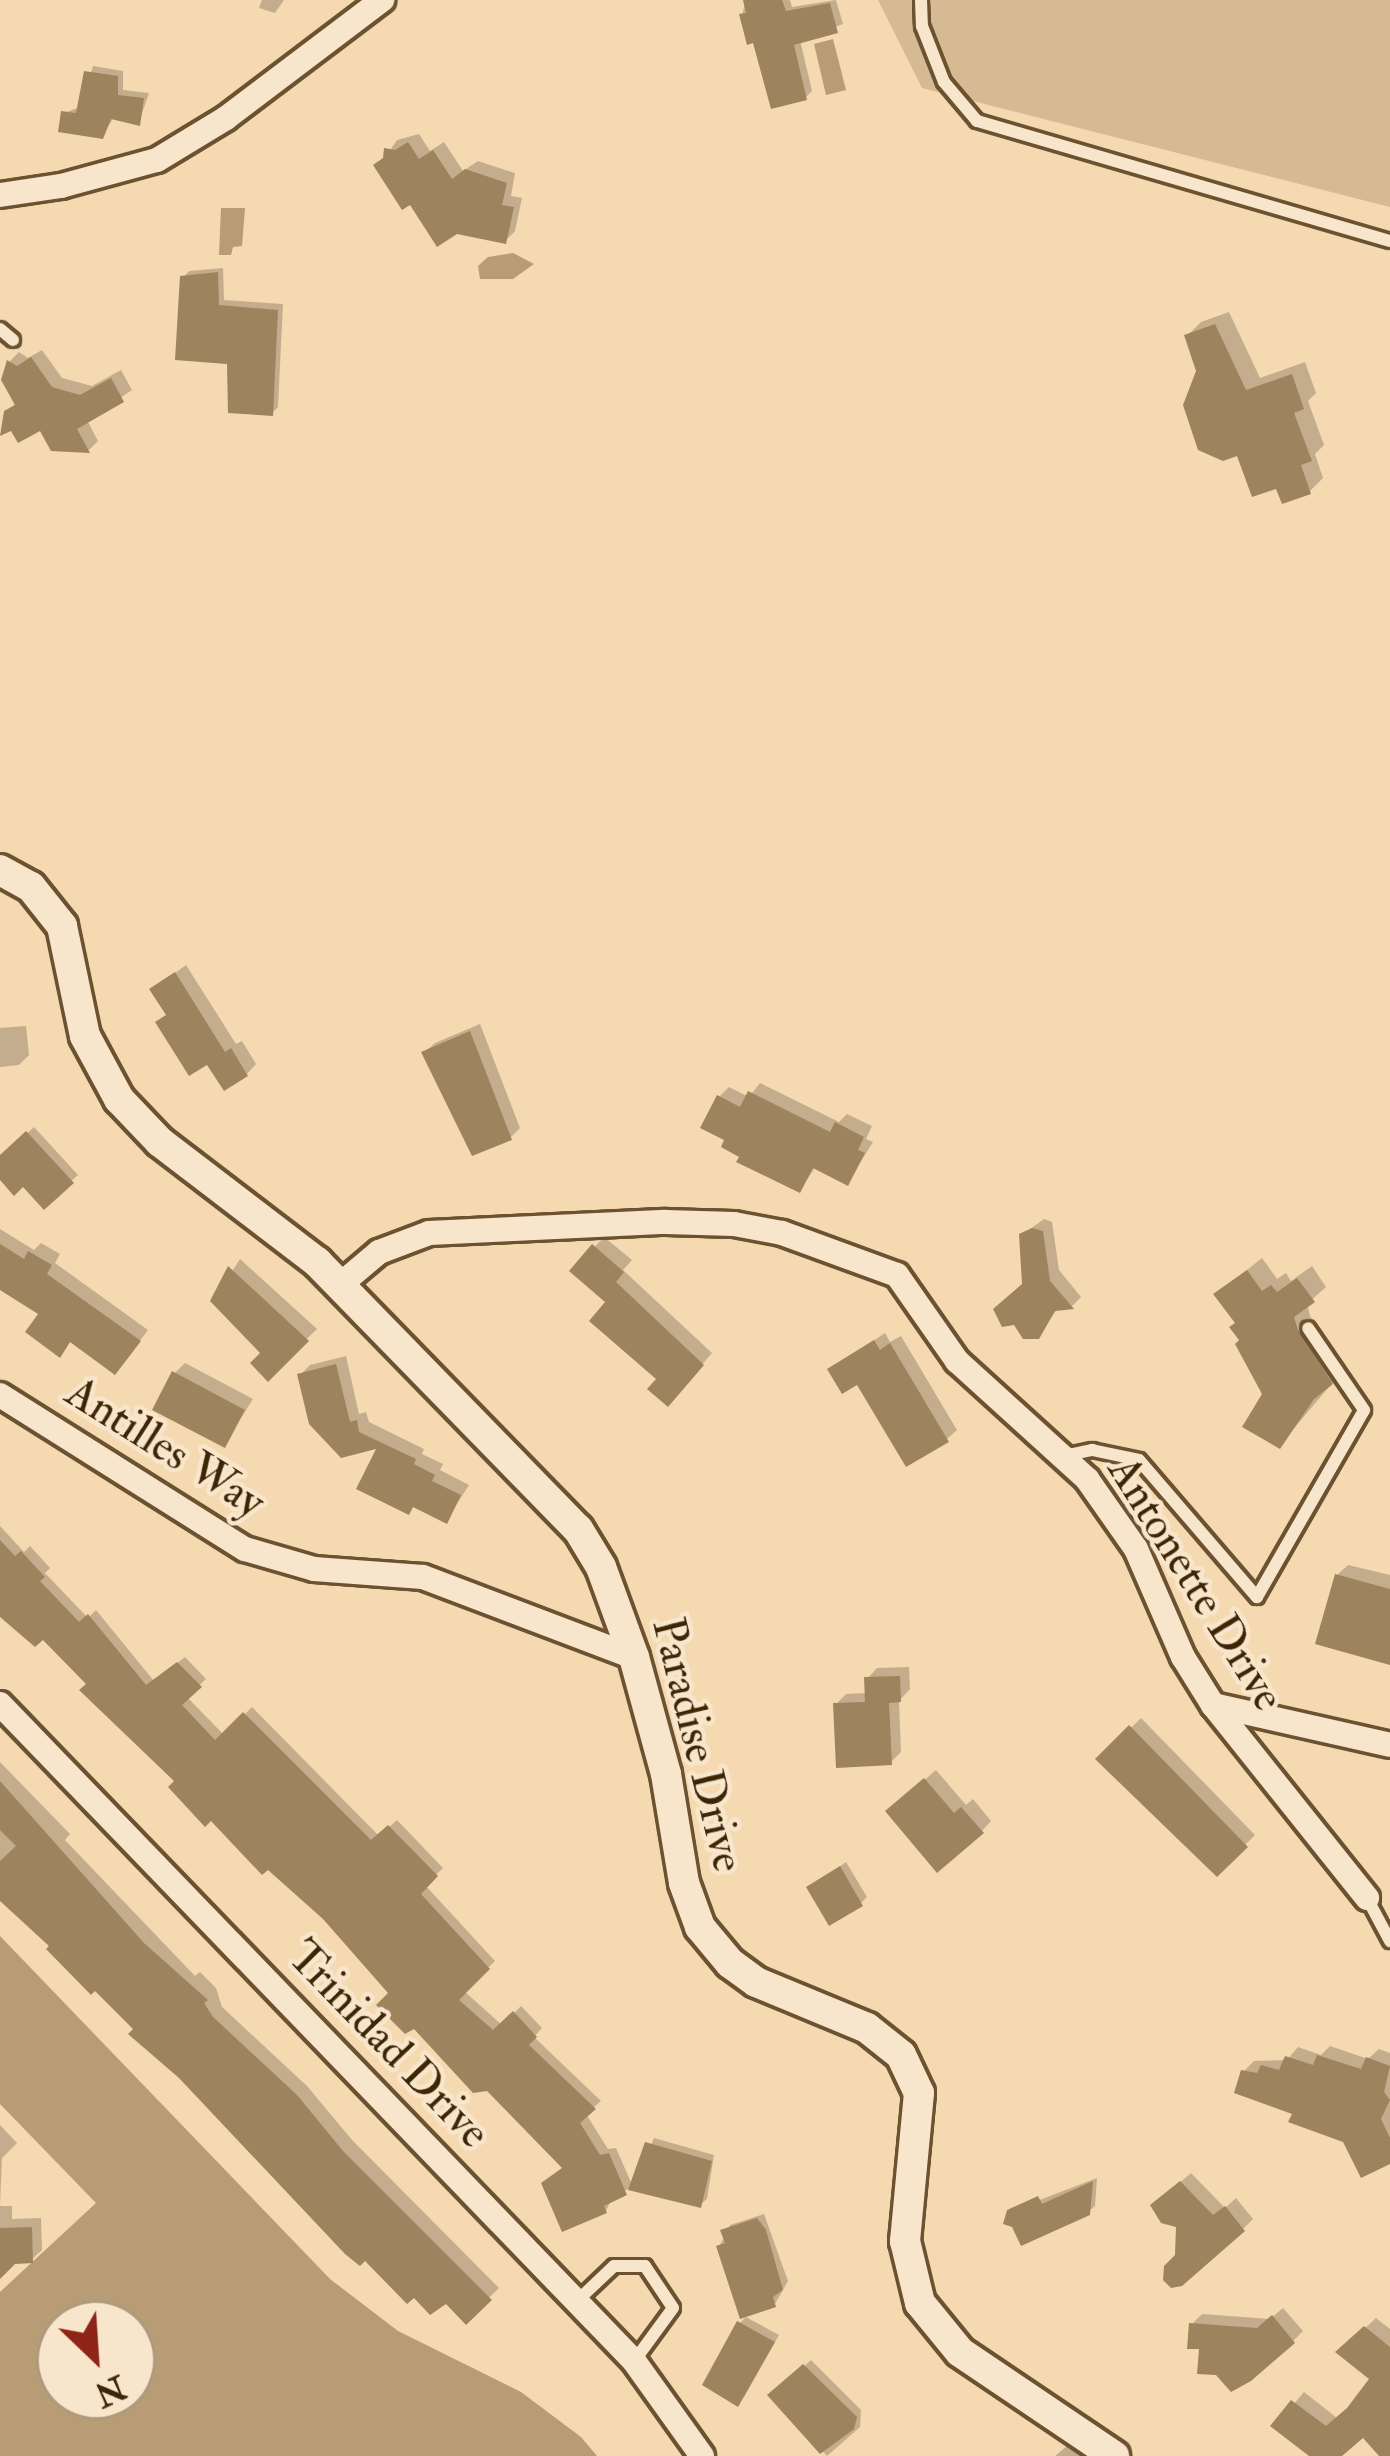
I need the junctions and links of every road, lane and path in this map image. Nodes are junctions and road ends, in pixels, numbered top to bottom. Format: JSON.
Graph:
{"nodes":[{"id":1,"x":382,"y":0,"type":"edge"},
{"id":2,"x":921,"y":0,"type":"edge"},
{"id":3,"x":0,"y":195,"type":"edge"},
{"id":4,"x":1390,"y":241,"type":"edge"},
{"id":5,"x":0,"y":328,"type":"edge"},
{"id":6,"x":13,"y":340,"type":"dead end"},
{"id":7,"x":0,"y":870,"type":"edge"},
{"id":8,"x":341,"y":1284,"type":"junction"},
{"id":9,"x":1308,"y":1328,"type":"dead end"},
{"id":10,"x":0,"y":1395,"type":"edge"},
{"id":11,"x":1062,"y":1456,"type":"junction"},
{"id":12,"x":634,"y":1658,"type":"junction"},
{"id":13,"x":0,"y":1704,"type":"edge"},
{"id":14,"x":1213,"y":1705,"type":"junction"},
{"id":15,"x":1390,"y":1745,"type":"edge"},
{"id":16,"x":1367,"y":1898,"type":"joint"},
{"id":17,"x":1390,"y":1941,"type":"edge"},
{"id":18,"x":577,"y":2301,"type":"junction"},
{"id":19,"x":634,"y":2361,"type":"junction"},
{"id":20,"x":702,"y":2456,"type":"edge"},
{"id":21,"x":1114,"y":2456,"type":"edge"}],
"edges":[{"from":1,"to":3,"type":"street"},
{"from":2,"to":4,"type":"lane"},
{"from":5,"to":6,"type":"lane"},
{"from":7,"to":8,"type":"street","name":"Paradise Drive"},
{"from":8,"to":11,"type":"street","name":"Antonette Drive"},
{"from":8,"to":12,"type":"street","name":"Paradise Drive"},
{"from":9,"to":11,"type":"lane"},
{"from":10,"to":12,"type":"street","name":"Antilles Way"},
{"from":11,"to":14,"type":"street","name":"Antonette Drive"},
{"from":12,"to":21,"type":"street","name":"Paradise Drive"},
{"from":13,"to":18,"type":"street","name":"Trinidad Drive"},
{"from":14,"to":15,"type":"street"},
{"from":14,"to":16,"type":"street","name":"Antonette Drive"},
{"from":16,"to":17,"type":"lane"},
{"from":18,"to":19,"type":"street","name":"Trinidad Drive"},
{"from":18,"to":19,"type":"lane"},
{"from":19,"to":20,"type":"street","name":"Trinidad Drive"}]}
